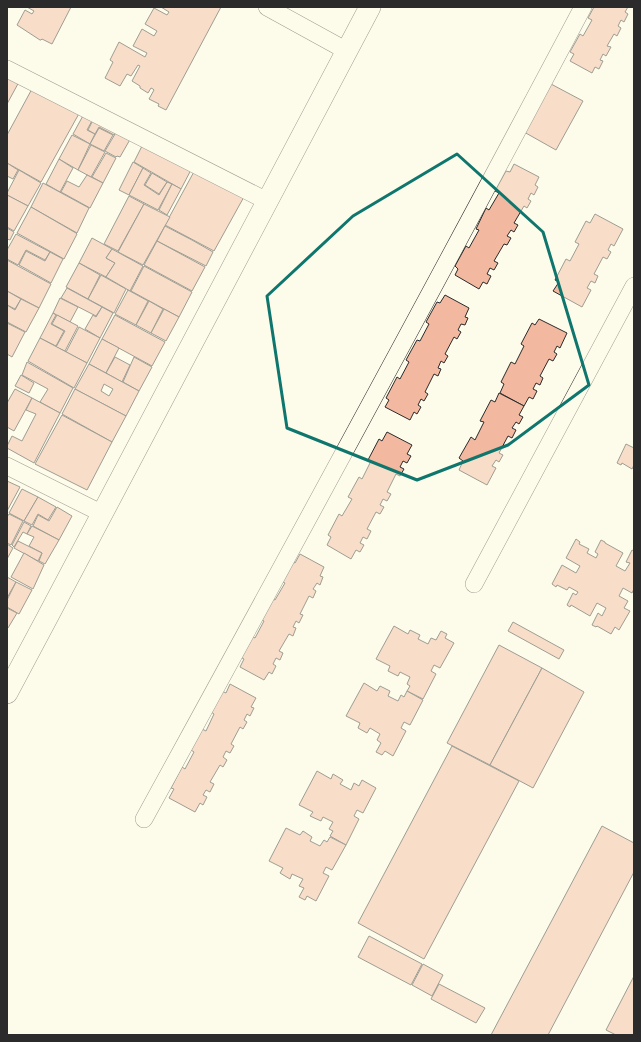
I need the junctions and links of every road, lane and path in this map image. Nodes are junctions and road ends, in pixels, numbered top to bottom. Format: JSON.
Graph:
{"nodes":[{"id":1,"x":267,"y":7,"type":"edge"},
{"id":2,"x":370,"y":7,"type":"edge"},
{"id":3,"x":583,"y":7,"type":"edge"},
{"id":4,"x":347,"y":51,"type":"junction"},
{"id":5,"x":7,"y":69,"type":"edge"},
{"id":6,"x":267,"y":201,"type":"junction"},
{"id":7,"x":634,"y":286,"type":"edge"},
{"id":8,"x":7,"y":466,"type":"edge"},
{"id":9,"x":103,"y":514,"type":"junction"},
{"id":10,"x":474,"y":584,"type":"dead end"},
{"id":11,"x":7,"y":692,"type":"edge"},
{"id":12,"x":144,"y":819,"type":"dead end"}],
"edges":[{"from":1,"to":4,"type":"street"},
{"from":2,"to":4,"type":"street"},
{"from":3,"to":12,"type":"street"},
{"from":4,"to":6,"type":"street"},
{"from":5,"to":6,"type":"street"},
{"from":6,"to":9,"type":"street"},
{"from":7,"to":10,"type":"street"},
{"from":8,"to":9,"type":"street"},
{"from":9,"to":11,"type":"street"}]}
